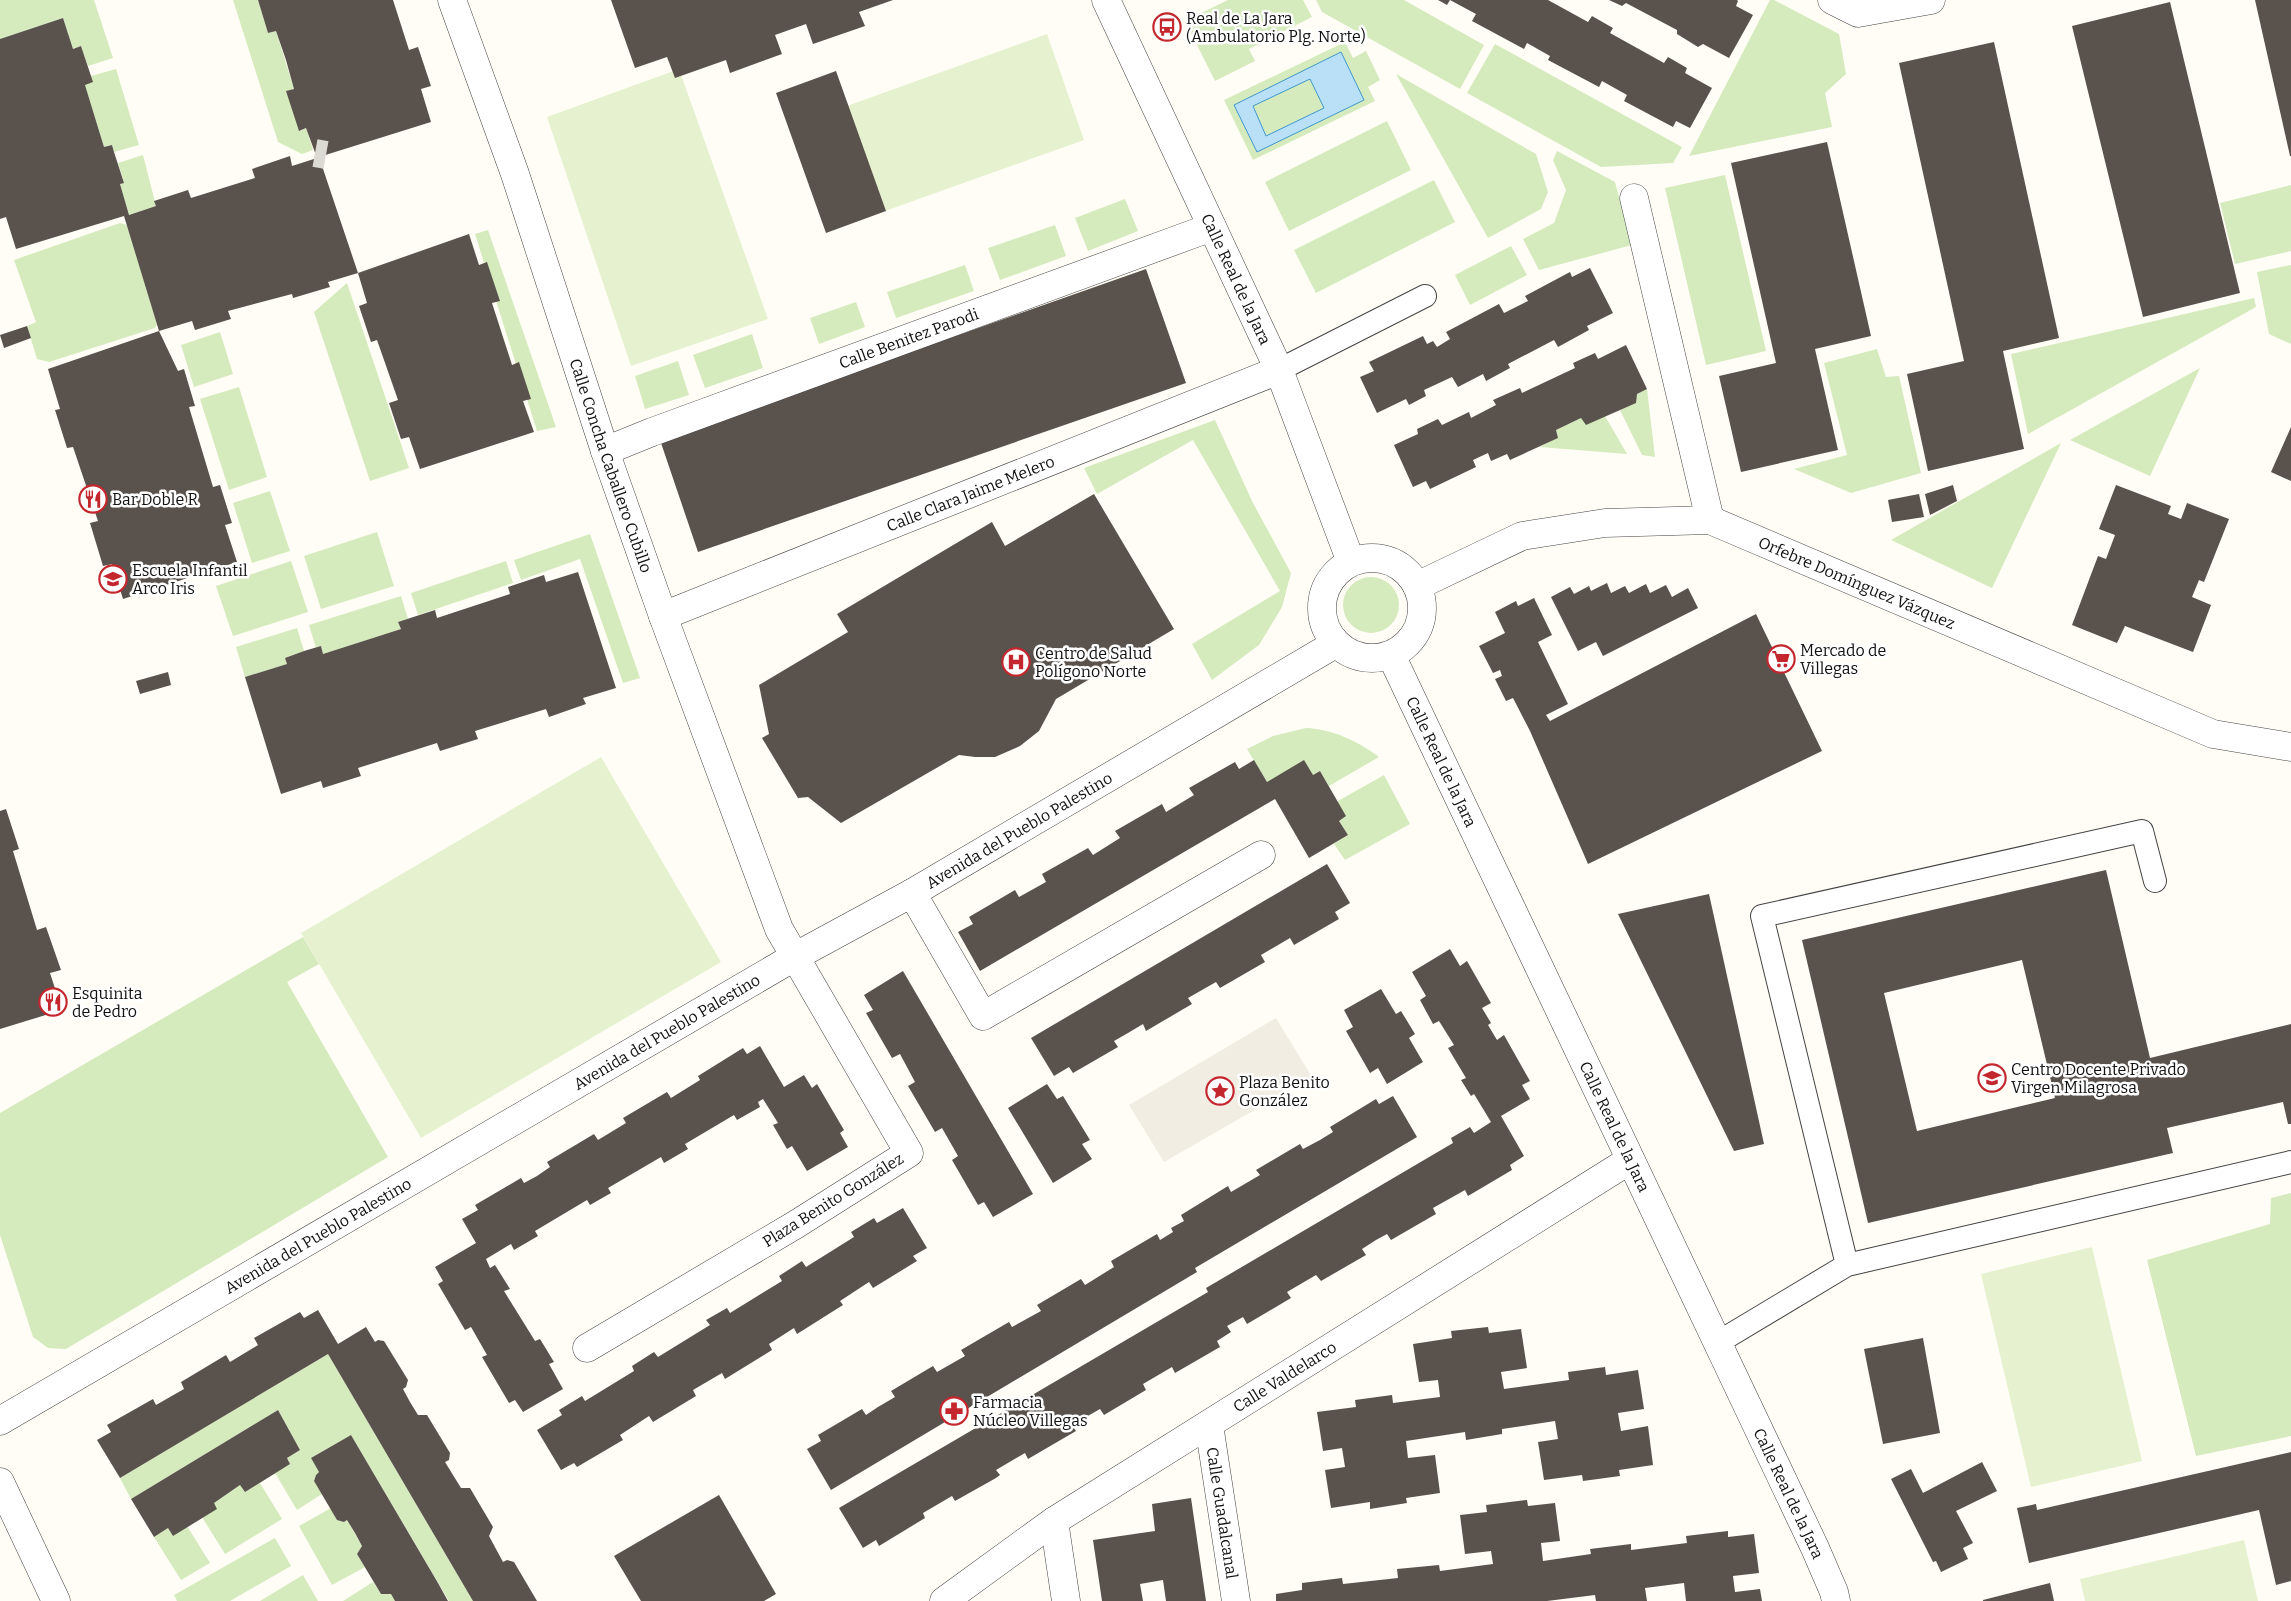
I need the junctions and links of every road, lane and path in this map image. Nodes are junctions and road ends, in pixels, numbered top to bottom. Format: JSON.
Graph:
{"nodes":[{"id":1,"x":452,"y":0,"type":"edge"},
{"id":2,"x":1106,"y":0,"type":"edge"},
{"id":3,"x":1832,"y":0,"type":"edge"},
{"id":4,"x":1931,"y":0,"type":"edge"},
{"id":5,"x":1634,"y":198,"type":"dead end"},
{"id":6,"x":1212,"y":227,"type":"junction"},
{"id":7,"x":1425,"y":296,"type":"dead end"},
{"id":8,"x":1279,"y":370,"type":"junction"},
{"id":9,"x":605,"y":451,"type":"junction"},
{"id":10,"x":1710,"y":520,"type":"junction"},
{"id":11,"x":1351,"y":562,"type":"junction"},
{"id":12,"x":1417,"y":586,"type":"junction"},
{"id":13,"x":663,"y":616,"type":"junction"},
{"id":14,"x":1335,"y":644,"type":"junction"},
{"id":15,"x":1391,"y":655,"type":"junction"},
{"id":16,"x":2291,"y":747,"type":"edge"},
{"id":17,"x":1261,"y":855,"type":"dead end"},
{"id":18,"x":2155,"y":881,"type":"dead end"},
{"id":19,"x":912,"y":893,"type":"junction"},
{"id":20,"x":779,"y":929,"type":"joint"},
{"id":21,"x":796,"y":956,"type":"junction"},
{"id":22,"x":1630,"y":1160,"type":"junction"},
{"id":23,"x":2291,"y":1162,"type":"edge"},
{"id":24,"x":1847,"y":1265,"type":"junction"},
{"id":25,"x":1717,"y":1343,"type":"junction"},
{"id":26,"x":587,"y":1348,"type":"dead end"},
{"id":27,"x":0,"y":1421,"type":"edge"},
{"id":28,"x":1209,"y":1425,"type":"junction"},
{"id":29,"x":0,"y":1482,"type":"edge"},
{"id":30,"x":1054,"y":1521,"type":"junction"},
{"id":31,"x":56,"y":1601,"type":"edge"},
{"id":32,"x":944,"y":1601,"type":"edge"},
{"id":33,"x":1066,"y":1601,"type":"edge"},
{"id":34,"x":1236,"y":1601,"type":"edge"},
{"id":35,"x":1836,"y":1601,"type":"edge"}],
"edges":[{"from":1,"to":9,"type":"street","name":"Calle Concha Caballero Cubillo"},
{"from":2,"to":6,"type":"street","name":"Calle Real de la Jara"},
{"from":3,"to":4,"type":"street"},
{"from":5,"to":10,"type":"street"},
{"from":6,"to":8,"type":"street","name":"Calle Real de la Jara"},
{"from":6,"to":9,"type":"street","name":"Calle Benitez Parodi"},
{"from":7,"to":8,"type":"lane"},
{"from":8,"to":11,"type":"street","name":"Calle Real de la Jara"},
{"from":8,"to":13,"type":"street","name":"Calle Clara Jaime Melero"},
{"from":9,"to":13,"type":"street","name":"Calle Concha Caballero Cubillo"},
{"from":10,"to":12,"type":"street","name":"Orfebre Domínguez Vázquez"},
{"from":10,"to":16,"type":"street","name":"Orfebre Domínguez Vázquez"},
{"from":11,"to":12,"type":"street"},
{"from":11,"to":14,"type":"street"},
{"from":12,"to":15,"type":"street"},
{"from":13,"to":20,"type":"street","name":"Calle Concha Caballero Cubillo"},
{"from":14,"to":15,"type":"street"},
{"from":14,"to":19,"type":"street","name":"Avenida del Pueblo Palestino"},
{"from":15,"to":22,"type":"street","name":"Calle Real de la Jara"},
{"from":17,"to":19,"type":"street"},
{"from":18,"to":24,"type":"lane"},
{"from":19,"to":21,"type":"street","name":"Avenida del Pueblo Palestino"},
{"from":20,"to":21,"type":"street","name":"Plaza Benito González"},
{"from":21,"to":26,"type":"street","name":"Plaza Benito González"},
{"from":21,"to":27,"type":"street","name":"Avenida del Pueblo Palestino"},
{"from":22,"to":25,"type":"street","name":"Calle Real de la Jara"},
{"from":22,"to":28,"type":"street","name":"Calle Valdelarco"},
{"from":23,"to":24,"type":"lane"},
{"from":24,"to":25,"type":"lane"},
{"from":25,"to":35,"type":"street","name":"Calle Real de la Jara"},
{"from":28,"to":30,"type":"street","name":"Calle Valdelarco"},
{"from":28,"to":34,"type":"street","name":"Calle Guadalcanal"},
{"from":29,"to":31,"type":"street"},
{"from":30,"to":32,"type":"street","name":"Calle Valdelarco"},
{"from":30,"to":33,"type":"street"}]}
